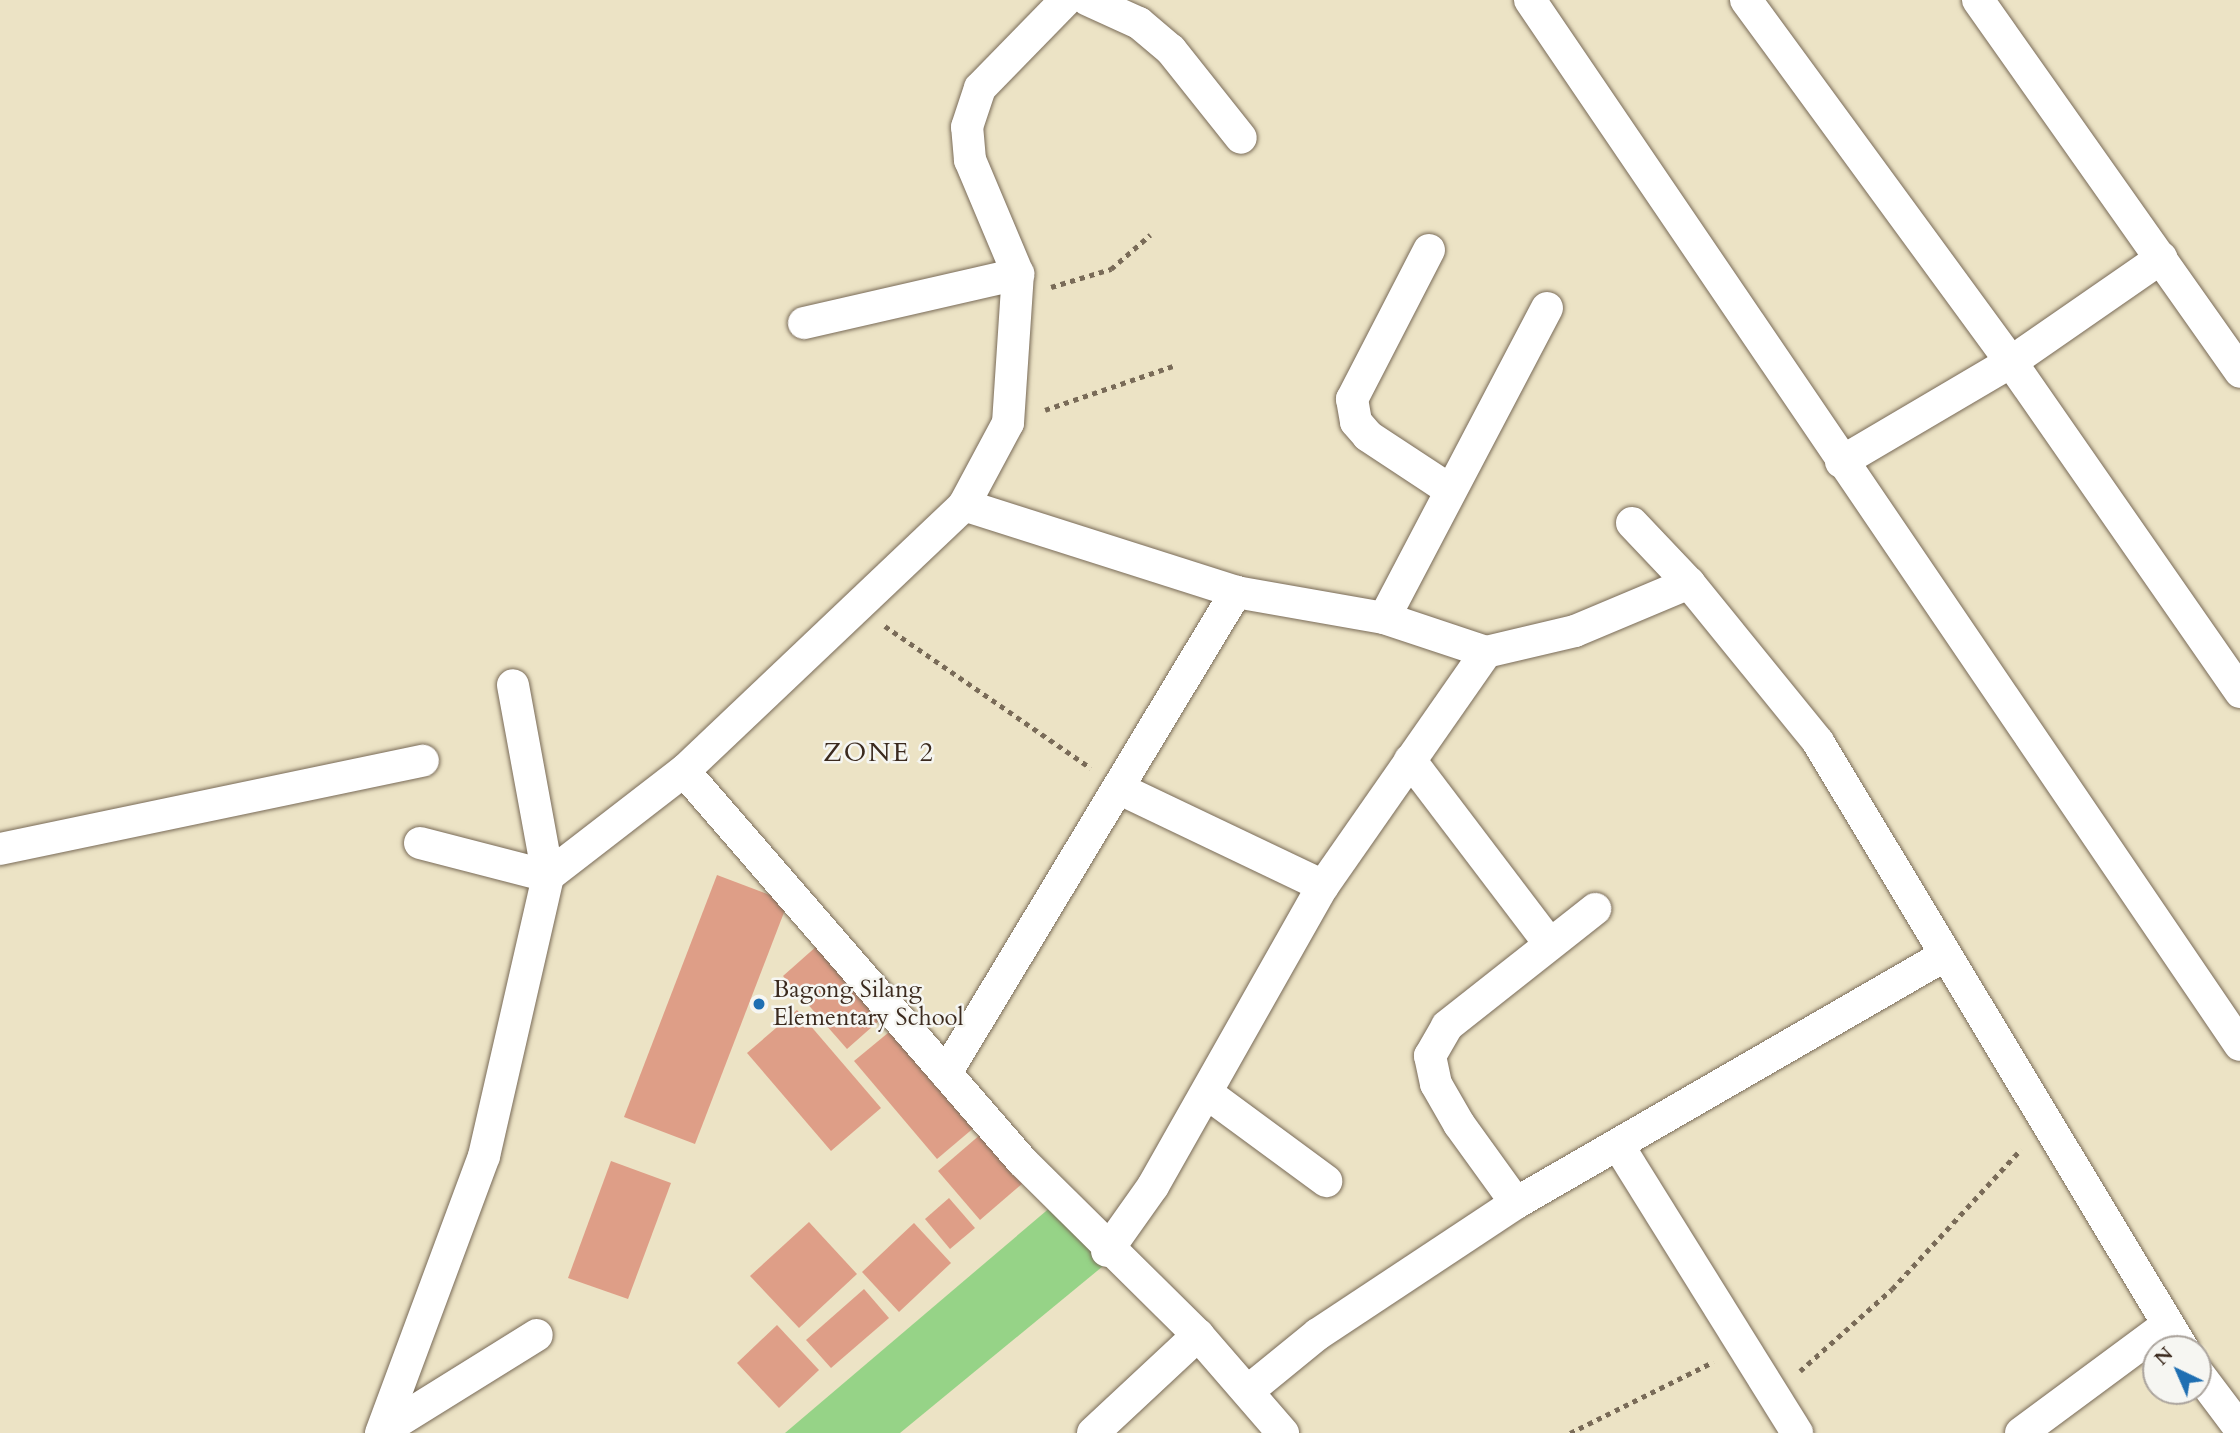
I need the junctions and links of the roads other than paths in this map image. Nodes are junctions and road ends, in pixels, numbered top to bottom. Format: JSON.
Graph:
{"nodes":[{"id":1,"x":1066,"y":0,"type":"edge"},
{"id":2,"x":1088,"y":0,"type":"edge"},
{"id":3,"x":1530,"y":0,"type":"edge"},
{"id":4,"x":1746,"y":0,"type":"edge"},
{"id":5,"x":1978,"y":0,"type":"edge"},
{"id":6,"x":1241,"y":138,"type":"dead end"},
{"id":7,"x":1429,"y":250,"type":"dead end"},
{"id":8,"x":2161,"y":258,"type":"junction"},
{"id":9,"x":1019,"y":284,"type":"junction"},
{"id":10,"x":1547,"y":307,"type":"dead end"},
{"id":11,"x":804,"y":323,"type":"dead end"},
{"id":12,"x":2011,"y":362,"type":"junction"},
{"id":13,"x":2240,"y":372,"type":"edge"},
{"id":14,"x":1841,"y":462,"type":"junction"},
{"id":15,"x":1450,"y":491,"type":"junction"},
{"id":16,"x":964,"y":505,"type":"junction"},
{"id":17,"x":1632,"y":523,"type":"dead end"},
{"id":18,"x":1689,"y":583,"type":"junction"},
{"id":19,"x":1236,"y":592,"type":"junction"},
{"id":20,"x":1384,"y":618,"type":"junction"},
{"id":21,"x":1486,"y":652,"type":"junction"},
{"id":22,"x":513,"y":685,"type":"dead end"},
{"id":23,"x":2240,"y":692,"type":"edge"},
{"id":24,"x":1410,"y":760,"type":"junction"},
{"id":25,"x":423,"y":761,"type":"dead end"},
{"id":26,"x":684,"y":771,"type":"junction"},
{"id":27,"x":1120,"y":789,"type":"junction"},
{"id":28,"x":420,"y":844,"type":"dead end"},
{"id":29,"x":0,"y":849,"type":"edge"},
{"id":30,"x":548,"y":876,"type":"junction"},
{"id":31,"x":1324,"y":887,"type":"junction"},
{"id":32,"x":1595,"y":909,"type":"dead end"},
{"id":33,"x":1549,"y":943,"type":"junction"},
{"id":34,"x":1943,"y":956,"type":"junction"},
{"id":35,"x":2240,"y":1045,"type":"edge"},
{"id":36,"x":946,"y":1073,"type":"junction"},
{"id":37,"x":1208,"y":1094,"type":"junction"},
{"id":38,"x":1618,"y":1145,"type":"junction"},
{"id":39,"x":1326,"y":1181,"type":"dead end"},
{"id":40,"x":1516,"y":1203,"type":"junction"},
{"id":41,"x":1107,"y":1251,"type":"junction"},
{"id":42,"x":537,"y":1335,"type":"dead end"},
{"id":43,"x":1198,"y":1335,"type":"junction"},
{"id":44,"x":2174,"y":1335,"type":"edge"},
{"id":45,"x":2142,"y":1358,"type":"edge"},
{"id":46,"x":1248,"y":1391,"type":"junction"},
{"id":47,"x":2212,"y":1392,"type":"edge"},
{"id":48,"x":2240,"y":1429,"type":"edge"},
{"id":49,"x":385,"y":1430,"type":"edge"},
{"id":50,"x":1093,"y":1433,"type":"edge"},
{"id":51,"x":1283,"y":1433,"type":"edge"},
{"id":52,"x":1797,"y":1433,"type":"edge"},
{"id":53,"x":2021,"y":1433,"type":"edge"}],
"edges":[{"from":1,"to":9,"type":"street"},
{"from":2,"to":6,"type":"street"},
{"from":3,"to":14,"type":"street"},
{"from":4,"to":12,"type":"street"},
{"from":5,"to":8,"type":"street"},
{"from":7,"to":15,"type":"street"},
{"from":8,"to":12,"type":"street"},
{"from":8,"to":13,"type":"street"},
{"from":9,"to":11,"type":"street"},
{"from":9,"to":16,"type":"street"},
{"from":10,"to":15,"type":"street"},
{"from":12,"to":14,"type":"street"},
{"from":12,"to":23,"type":"street"},
{"from":14,"to":35,"type":"street"},
{"from":15,"to":20,"type":"street"},
{"from":16,"to":19,"type":"street"},
{"from":16,"to":26,"type":"street"},
{"from":17,"to":18,"type":"street"},
{"from":18,"to":21,"type":"street"},
{"from":18,"to":34,"type":"street"},
{"from":19,"to":20,"type":"street"},
{"from":19,"to":27,"type":"street"},
{"from":20,"to":21,"type":"street"},
{"from":21,"to":24,"type":"street"},
{"from":22,"to":30,"type":"street"},
{"from":24,"to":31,"type":"street"},
{"from":24,"to":33,"type":"street"},
{"from":25,"to":29,"type":"street"},
{"from":26,"to":30,"type":"street"},
{"from":26,"to":36,"type":"street"},
{"from":27,"to":31,"type":"street"},
{"from":27,"to":36,"type":"street"},
{"from":28,"to":30,"type":"street"},
{"from":30,"to":49,"type":"street"},
{"from":31,"to":37,"type":"street"},
{"from":32,"to":33,"type":"street"},
{"from":33,"to":40,"type":"street"},
{"from":34,"to":38,"type":"street"},
{"from":34,"to":44,"type":"street"},
{"from":36,"to":41,"type":"street"},
{"from":37,"to":39,"type":"street"},
{"from":37,"to":41,"type":"street"},
{"from":38,"to":40,"type":"street"},
{"from":38,"to":52,"type":"street"},
{"from":40,"to":46,"type":"street"},
{"from":41,"to":43,"type":"street"},
{"from":42,"to":49,"type":"street"},
{"from":43,"to":46,"type":"street"},
{"from":43,"to":50,"type":"street"},
{"from":45,"to":53,"type":"street"},
{"from":46,"to":51,"type":"street"},
{"from":47,"to":48,"type":"street"}]}
